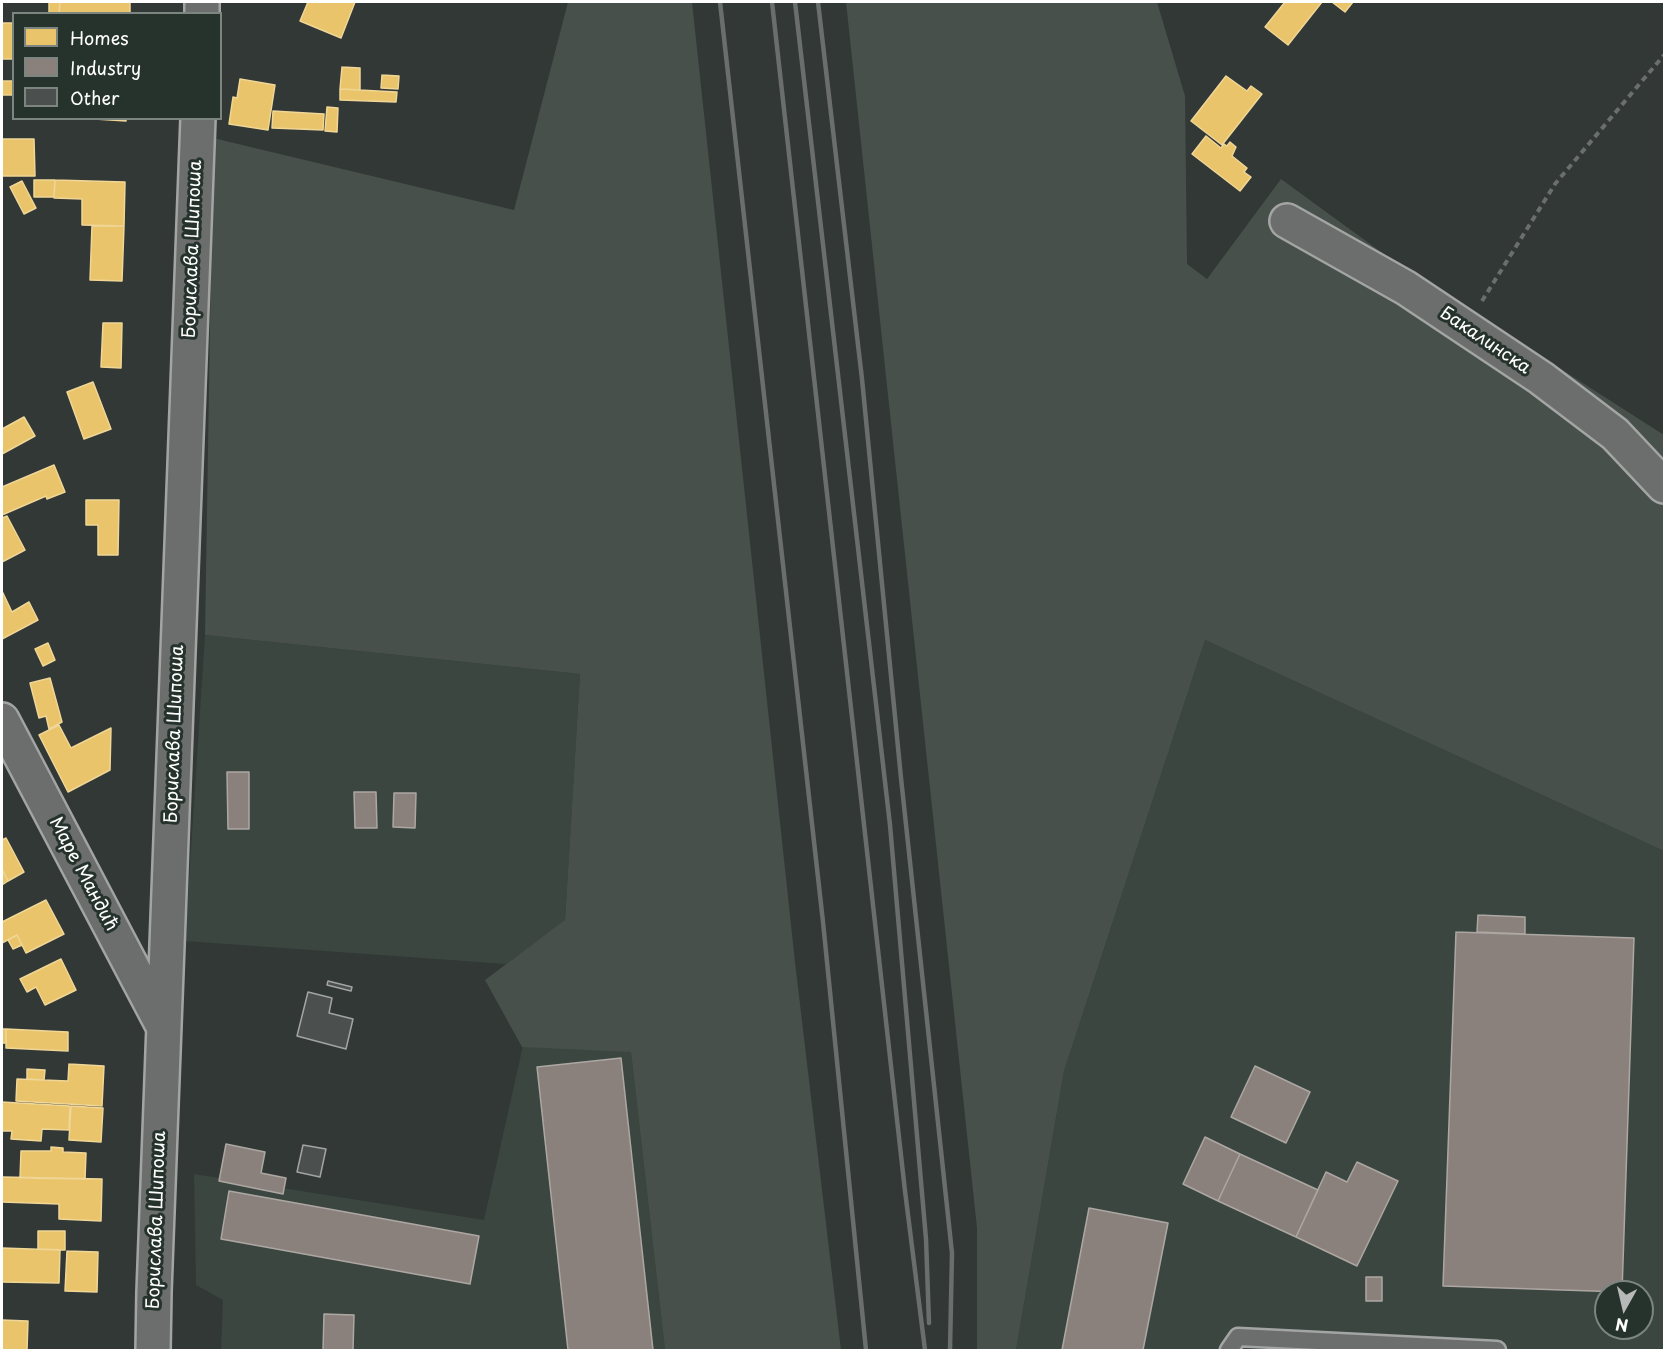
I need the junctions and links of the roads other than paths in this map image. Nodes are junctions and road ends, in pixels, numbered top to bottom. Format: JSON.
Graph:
{"nodes":[{"id":1,"x":198,"y":120,"type":"edge"},
{"id":2,"x":1287,"y":221,"type":"dead end"},
{"id":3,"x":1665,"y":486,"type":"edge"},
{"id":4,"x":2,"y":720,"type":"edge"},
{"id":5,"x":164,"y":1028,"type":"junction"},
{"id":6,"x":153,"y":1350,"type":"edge"},
{"id":7,"x":1229,"y":1350,"type":"edge"},
{"id":8,"x":1497,"y":1350,"type":"edge"}],
"edges":[{"from":1,"to":5,"type":"street","name":"Борислава Шипоша"},
{"from":2,"to":3,"type":"street","name":"Бакалинска"},
{"from":4,"to":5,"type":"street","name":"Маре Мандић"},
{"from":5,"to":6,"type":"street","name":"Борислава Шипоша"},
{"from":7,"to":8,"type":"lane"}]}
